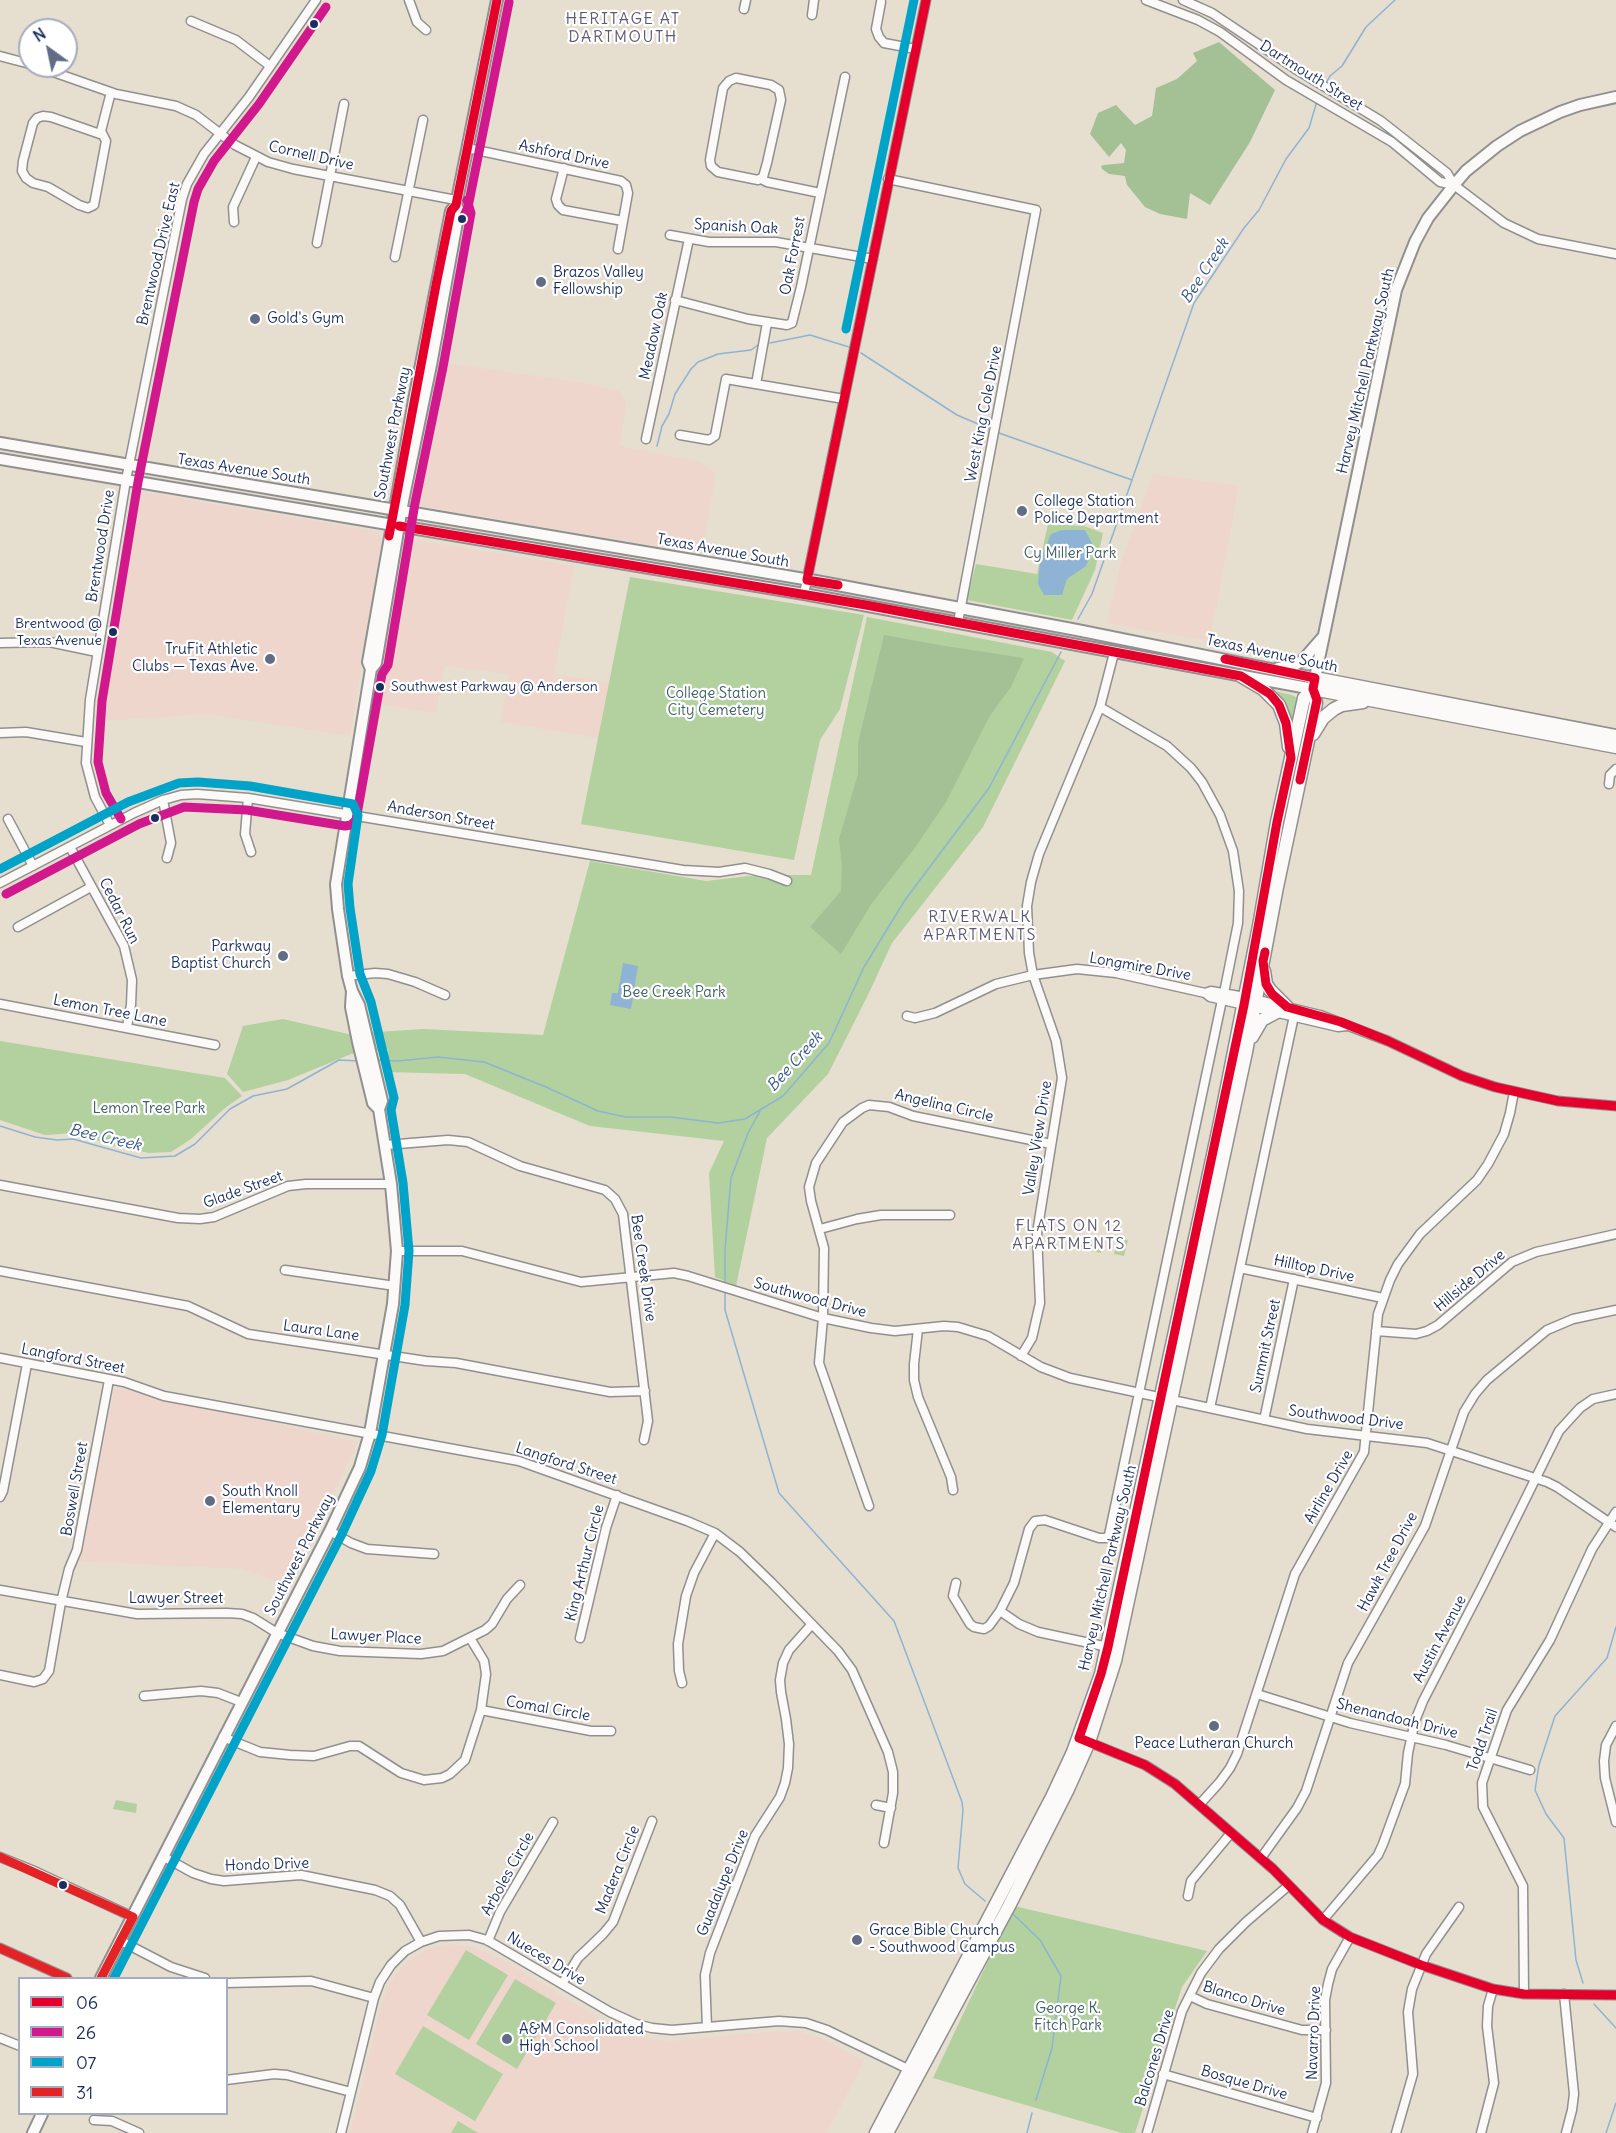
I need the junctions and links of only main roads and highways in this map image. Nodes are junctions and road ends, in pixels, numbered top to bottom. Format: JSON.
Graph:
{"nodes":[{"id":1,"x":497,"y":0,"type":"edge"},
{"id":2,"x":1616,"y":97,"type":"edge"},
{"id":3,"x":456,"y":203,"type":"junction"},
{"id":4,"x":436,"y":285,"type":"junction"},
{"id":5,"x":441,"y":311,"type":"junction"},
{"id":6,"x":426,"y":340,"type":"junction"},
{"id":7,"x":431,"y":365,"type":"junction"},
{"id":8,"x":414,"y":400,"type":"junction"},
{"id":9,"x":419,"y":420,"type":"junction"},
{"id":10,"x":0,"y":443,"type":"edge"},
{"id":11,"x":0,"y":459,"type":"edge"},
{"id":12,"x":398,"y":511,"type":"junction"},
{"id":13,"x":395,"y":525,"type":"junction"},
{"id":14,"x":555,"y":537,"type":"junction"},
{"id":15,"x":552,"y":552,"type":"junction"},
{"id":16,"x":1324,"y":635,"type":"junction"},
{"id":17,"x":1115,"y":638,"type":"junction"},
{"id":18,"x":1061,"y":642,"type":"junction"},
{"id":19,"x":1160,"y":646,"type":"junction"},
{"id":20,"x":1114,"y":653,"type":"junction"},
{"id":21,"x":1271,"y":669,"type":"junction"},
{"id":22,"x":1241,"y":676,"type":"junction"},
{"id":23,"x":1314,"y":684,"type":"junction"},
{"id":24,"x":1377,"y":701,"type":"junction"},
{"id":25,"x":1616,"y":736,"type":"edge"},
{"id":26,"x":1307,"y":746,"type":"junction"},
{"id":27,"x":1616,"y":747,"type":"edge"},
{"id":28,"x":1291,"y":758,"type":"junction"},
{"id":29,"x":1263,"y":961,"type":"junction"},
{"id":30,"x":1250,"y":1002,"type":"junction"},
{"id":31,"x":1246,"y":1052,"type":"junction"},
{"id":32,"x":1167,"y":1399,"type":"junction"},
{"id":33,"x":1084,"y":1740,"type":"junction"},
{"id":34,"x":102,"y":1977,"type":"edge"},
{"id":35,"x":908,"y":2083,"type":"junction"},
{"id":36,"x":42,"y":2115,"type":"edge"},
{"id":37,"x":33,"y":2133,"type":"edge"},
{"id":38,"x":876,"y":2133,"type":"edge"},
{"id":39,"x":887,"y":2133,"type":"edge"}],
"edges":[{"from":1,"to":3,"type":"main road","name":"Southwest Parkway"},
{"from":2,"to":16,"type":"main road","name":"Harvey Mitchell Parkway South"},
{"from":3,"to":4,"type":"main road","name":"Southwest Parkway"},
{"from":3,"to":5,"type":"main road","name":"Southwest Parkway"},
{"from":4,"to":5,"type":"main road"},
{"from":4,"to":6,"type":"main road","name":"Southwest Parkway"},
{"from":5,"to":7,"type":"main road","name":"Southwest Parkway"},
{"from":6,"to":7,"type":"main road"},
{"from":6,"to":8,"type":"main road","name":"Southwest Parkway"},
{"from":7,"to":9,"type":"main road","name":"Southwest Parkway"},
{"from":8,"to":9,"type":"main road"},
{"from":8,"to":12,"type":"main road","name":"Southwest Parkway"},
{"from":9,"to":12,"type":"main road","name":"Southwest Parkway"},
{"from":10,"to":12,"type":"main road","name":"Texas Avenue South"},
{"from":11,"to":13,"type":"main road","name":"Texas Avenue South"},
{"from":12,"to":13,"type":"main road","name":"Southwest Parkway"},
{"from":12,"to":14,"type":"main road","name":"Texas Avenue South"},
{"from":13,"to":15,"type":"main road","name":"Texas Avenue South"},
{"from":13,"to":34,"type":"main road","name":"Southwest Parkway"},
{"from":14,"to":15,"type":"main road"},
{"from":14,"to":17,"type":"main road","name":"Texas Avenue South"},
{"from":15,"to":18,"type":"main road","name":"Texas Avenue South"},
{"from":16,"to":21,"type":"main road"},
{"from":16,"to":23,"type":"main road","name":"Harvey Mitchell Parkway South"},
{"from":17,"to":18,"type":"main road"},
{"from":17,"to":19,"type":"main road","name":"Texas Avenue South"},
{"from":18,"to":20,"type":"main road","name":"Texas Avenue South"},
{"from":19,"to":20,"type":"main road"},
{"from":19,"to":21,"type":"main road","name":"Texas Avenue South"},
{"from":20,"to":22,"type":"main road","name":"Texas Avenue South"},
{"from":21,"to":23,"type":"main road","name":"Texas Avenue South"},
{"from":22,"to":23,"type":"main road","name":"Texas Avenue South"},
{"from":22,"to":28,"type":"highway"},
{"from":23,"to":24,"type":"highway","name":"Texas Avenue South"},
{"from":23,"to":25,"type":"highway","name":"Texas Avenue South"},
{"from":23,"to":26,"type":"highway","name":"Harvey Mitchell Parkway South"},
{"from":23,"to":28,"type":"highway","name":"Harvey Mitchell Parkway South"},
{"from":24,"to":26,"type":"highway"},
{"from":24,"to":27,"type":"highway","name":"Texas Avenue South"},
{"from":26,"to":29,"type":"highway","name":"Harvey Mitchell Parkway South"},
{"from":28,"to":30,"type":"highway","name":"Harvey Mitchell Parkway South"},
{"from":29,"to":30,"type":"highway","name":"Harvey Mitchell Parkway South"},
{"from":29,"to":31,"type":"highway"},
{"from":30,"to":31,"type":"highway","name":"Harvey Mitchell Parkway South"},
{"from":30,"to":32,"type":"highway","name":"Harvey Mitchell Parkway South"},
{"from":31,"to":32,"type":"highway","name":"Harvey Mitchell Parkway South"},
{"from":32,"to":33,"type":"highway","name":"Harvey Mitchell Parkway South"},
{"from":32,"to":33,"type":"highway","name":"Harvey Mitchell Parkway South"},
{"from":33,"to":35,"type":"highway","name":"Harvey Mitchell Parkway South"},
{"from":33,"to":35,"type":"highway","name":"Harvey Mitchell Parkway South"},
{"from":35,"to":38,"type":"highway","name":"Harvey Mitchell Parkway South"},
{"from":35,"to":39,"type":"highway","name":"Harvey Mitchell Parkway South"},
{"from":36,"to":37,"type":"main road"}]}
